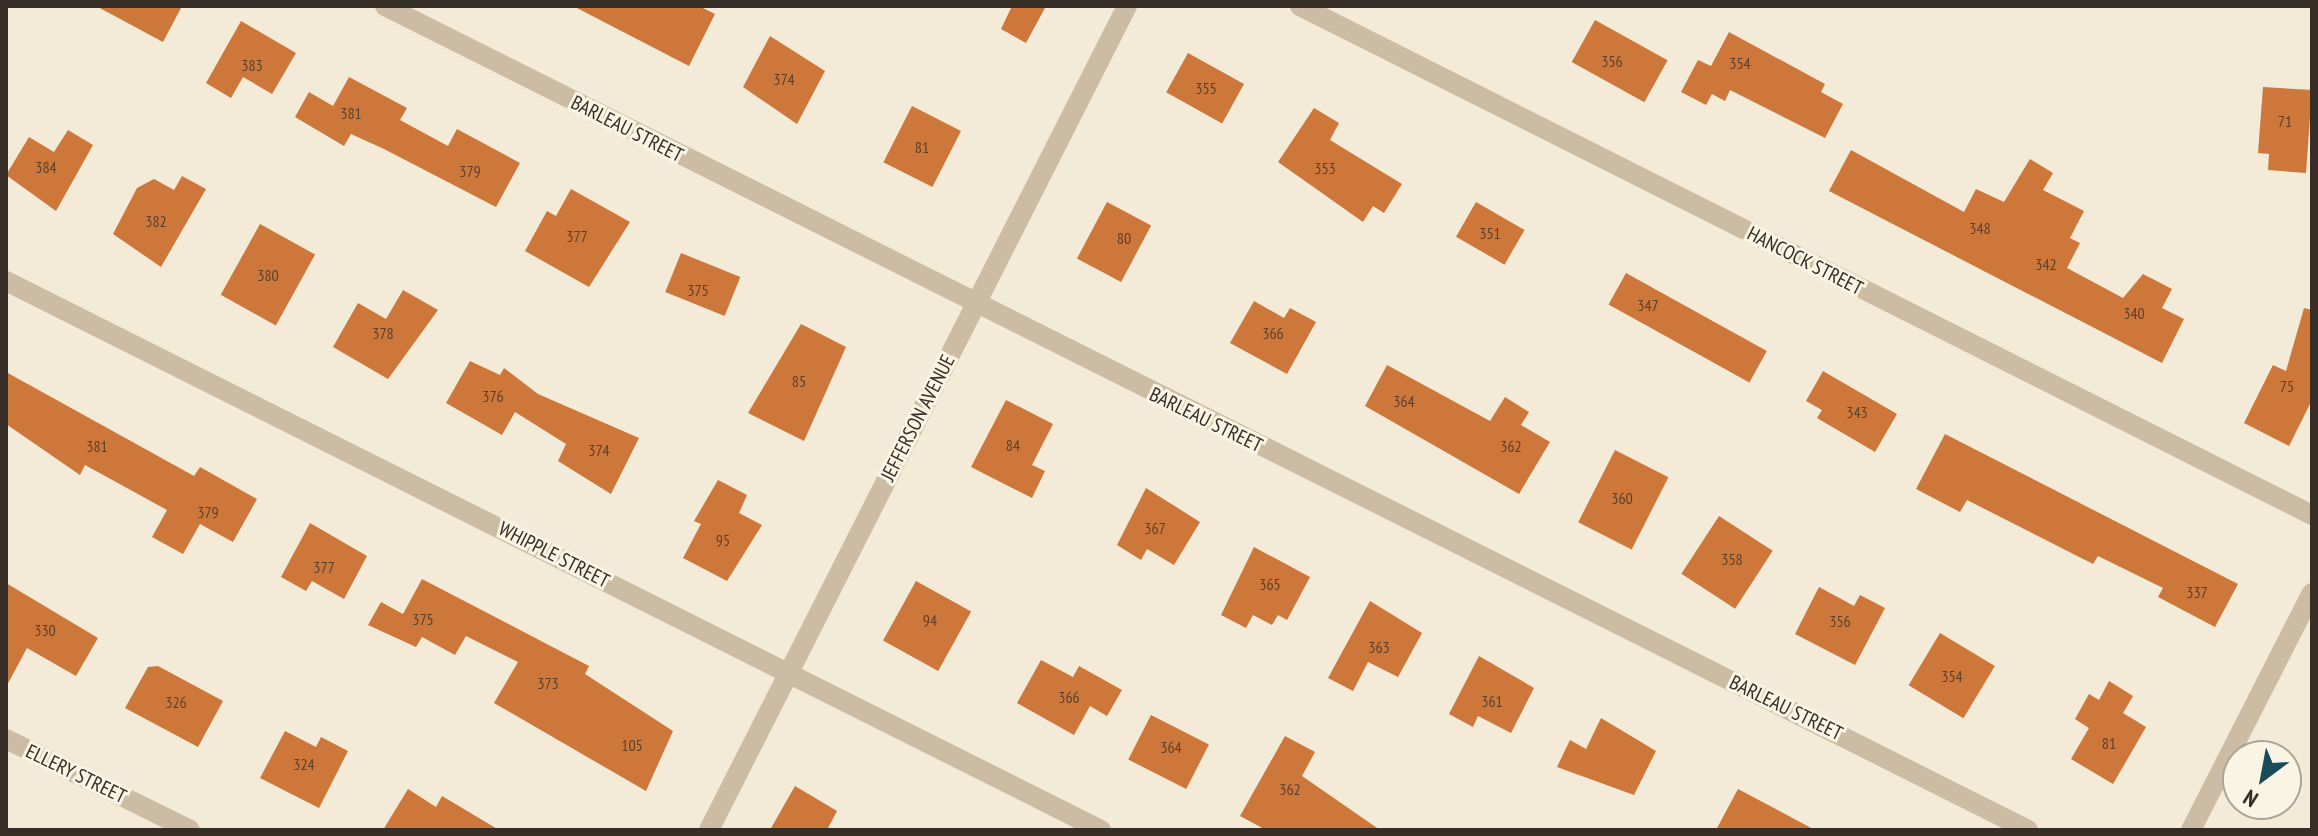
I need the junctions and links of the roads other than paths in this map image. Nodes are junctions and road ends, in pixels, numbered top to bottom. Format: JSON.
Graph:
{"nodes":[{"id":1,"x":385,"y":6,"type":"edge"},
{"id":2,"x":1127,"y":6,"type":"edge"},
{"id":3,"x":1300,"y":6,"type":"edge"},
{"id":4,"x":6,"y":281,"type":"edge"},
{"id":5,"x":975,"y":305,"type":"junction"},
{"id":6,"x":2312,"y":515,"type":"edge"},
{"id":7,"x":2312,"y":593,"type":"edge"},
{"id":8,"x":788,"y":674,"type":"junction"},
{"id":9,"x":6,"y":739,"type":"edge"},
{"id":10,"x":190,"y":830,"type":"edge"},
{"id":11,"x":709,"y":830,"type":"edge"},
{"id":12,"x":1101,"y":830,"type":"edge"},
{"id":13,"x":2028,"y":830,"type":"edge"},
{"id":14,"x":2191,"y":830,"type":"edge"}],
"edges":[{"from":1,"to":5,"type":"street","name":"BARLEAU STREET"},
{"from":2,"to":5,"type":"street","name":"JEFFERSON AVENUE"},
{"from":3,"to":6,"type":"street","name":"HANCOCK STREET"},
{"from":4,"to":8,"type":"street","name":"WHIPPLE STREET"},
{"from":5,"to":8,"type":"street","name":"JEFFERSON AVENUE"},
{"from":5,"to":13,"type":"street","name":"BARLEAU STREET"},
{"from":7,"to":14,"type":"street"},
{"from":8,"to":11,"type":"street","name":"JEFFERSON AVENUE"},
{"from":8,"to":12,"type":"street","name":"WHIPPLE STREET"},
{"from":9,"to":10,"type":"street","name":"ELLERY STREET"}]}
